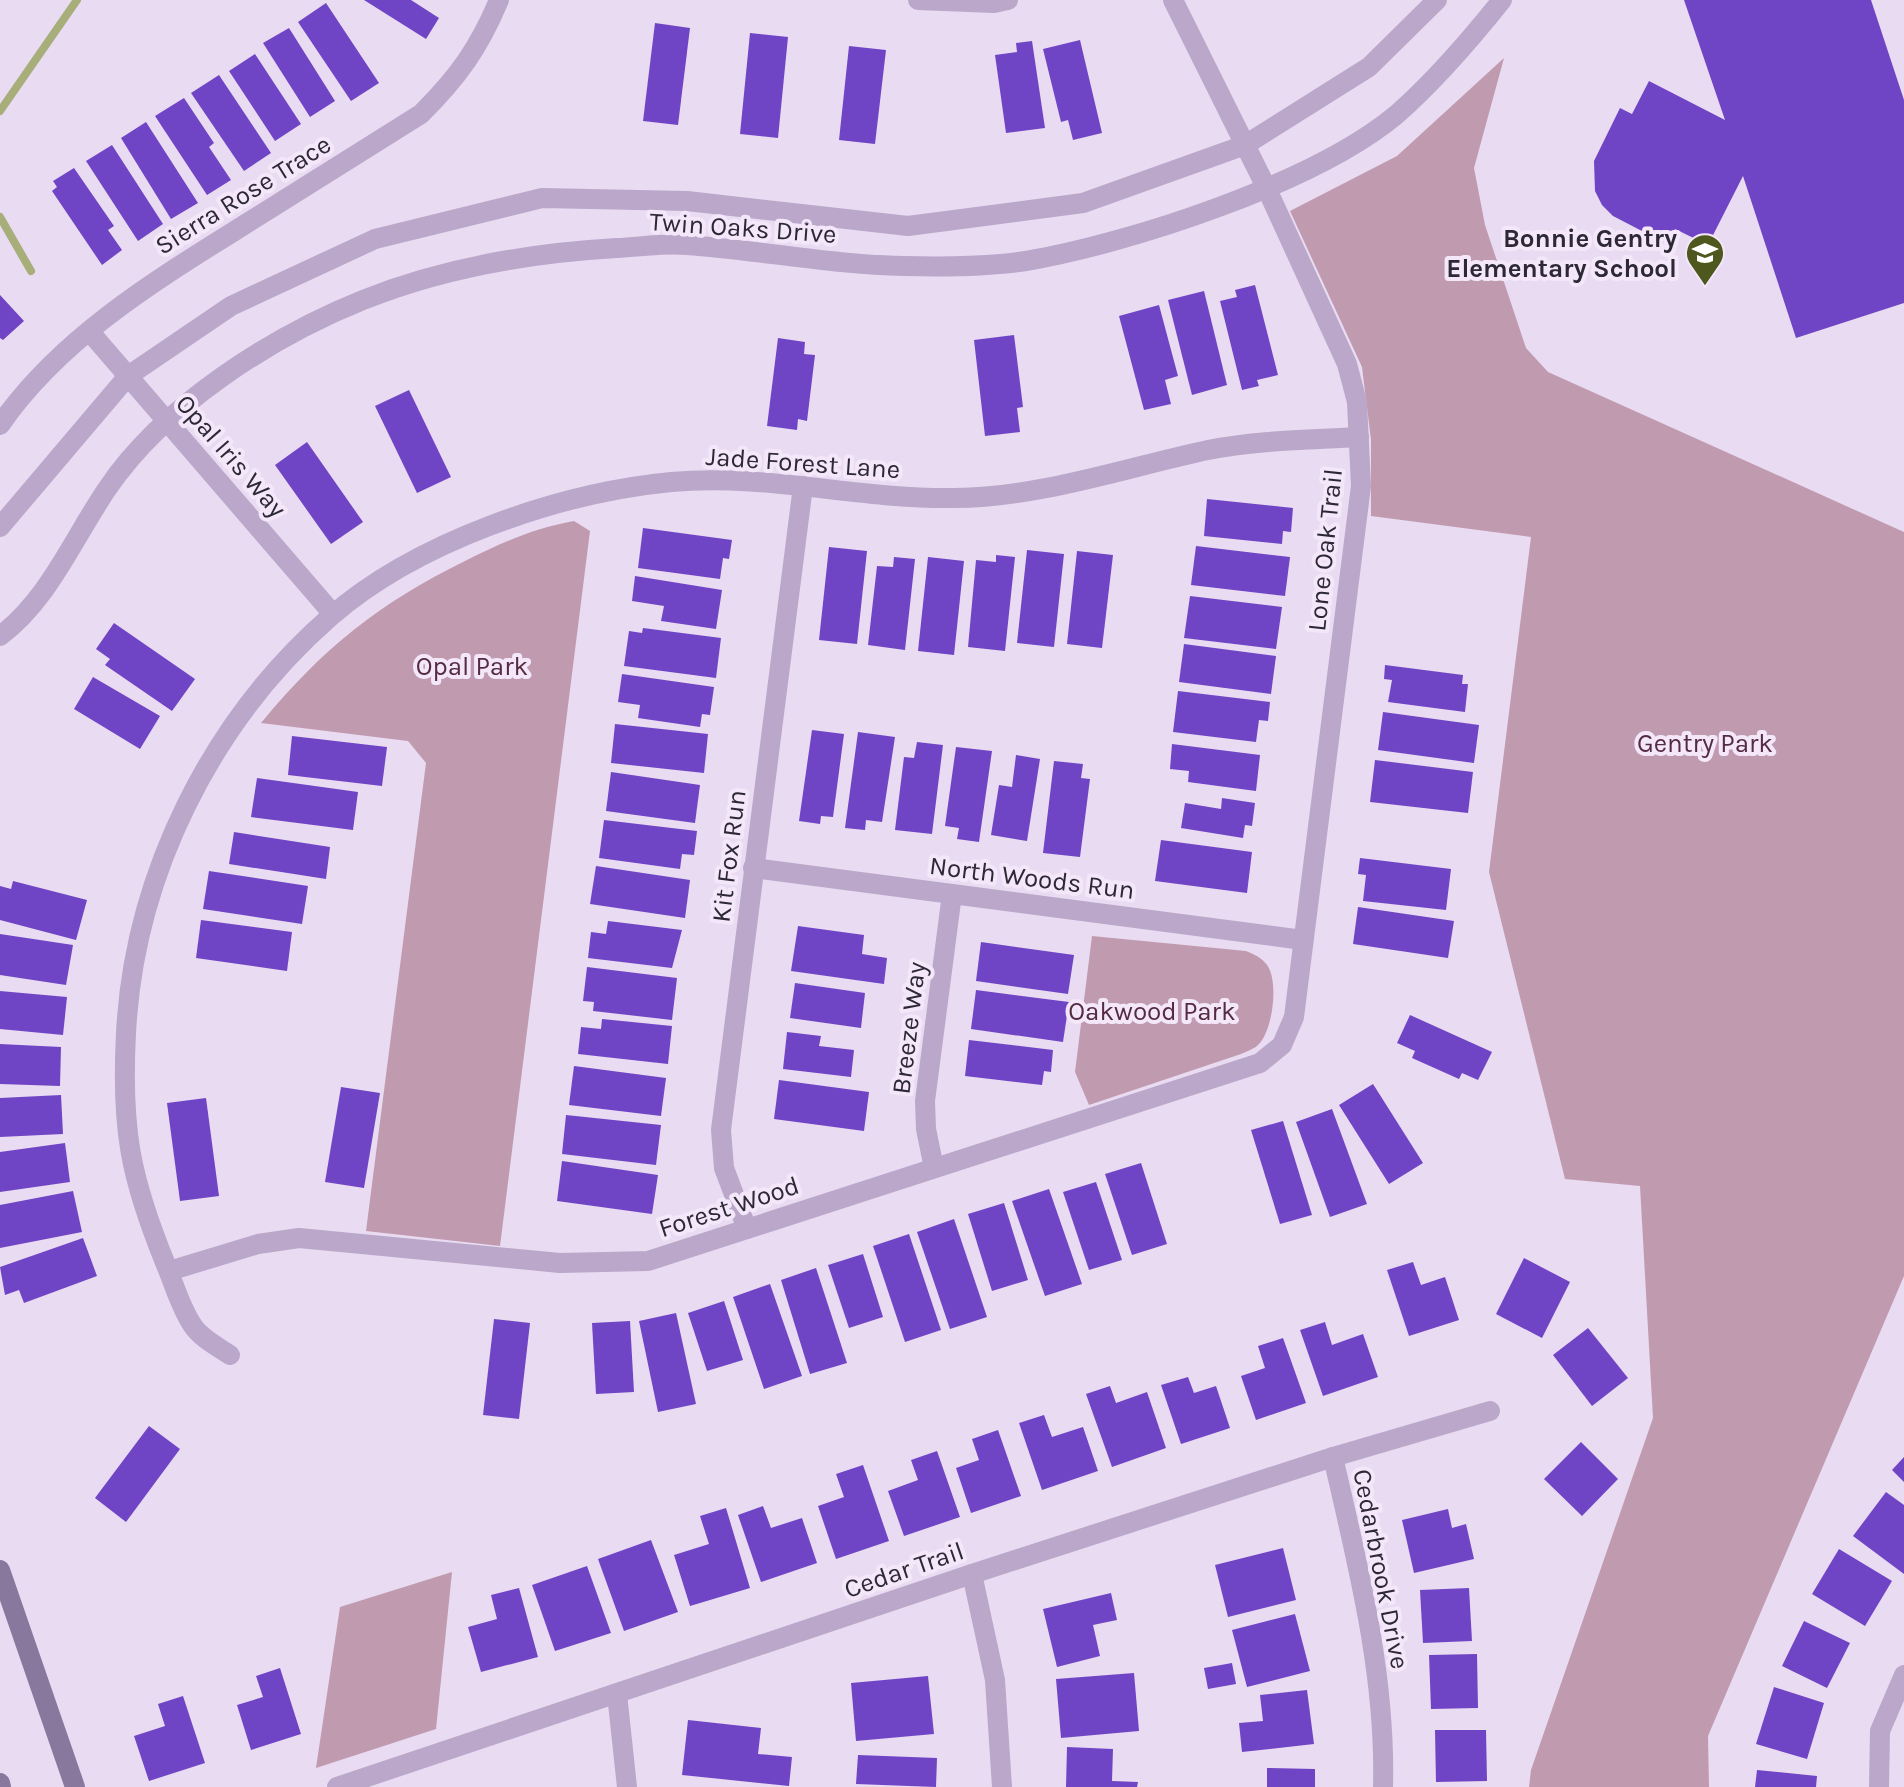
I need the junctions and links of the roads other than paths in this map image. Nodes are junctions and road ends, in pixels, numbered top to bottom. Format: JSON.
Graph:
{"nodes":[{"id":1,"x":499,"y":0,"type":"edge"},
{"id":2,"x":918,"y":0,"type":"edge"},
{"id":3,"x":1008,"y":0,"type":"edge"},
{"id":4,"x":1173,"y":0,"type":"edge"},
{"id":5,"x":1437,"y":0,"type":"edge"},
{"id":6,"x":1502,"y":0,"type":"edge"},
{"id":7,"x":1245,"y":145,"type":"junction"},
{"id":8,"x":1266,"y":187,"type":"junction"},
{"id":9,"x":90,"y":332,"type":"junction"},
{"id":10,"x":128,"y":376,"type":"junction"},
{"id":11,"x":167,"y":421,"type":"junction"},
{"id":12,"x":0,"y":425,"type":"edge"},
{"id":13,"x":1359,"y":437,"type":"junction"},
{"id":14,"x":803,"y":486,"type":"junction"},
{"id":15,"x":1,"y":523,"type":"edge"},
{"id":16,"x":333,"y":614,"type":"junction"},
{"id":17,"x":0,"y":636,"type":"edge"},
{"id":18,"x":753,"y":868,"type":"junction"},
{"id":19,"x":952,"y":894,"type":"junction"},
{"id":20,"x":1303,"y":940,"type":"junction"},
{"id":21,"x":1282,"y":1045,"type":"joint"},
{"id":22,"x":934,"y":1168,"type":"junction"},
{"id":23,"x":747,"y":1229,"type":"junction"},
{"id":24,"x":169,"y":1271,"type":"junction"},
{"id":25,"x":230,"y":1355,"type":"dead end"},
{"id":26,"x":1490,"y":1411,"type":"dead end"},
{"id":27,"x":1333,"y":1457,"type":"junction"},
{"id":28,"x":0,"y":1570,"type":"edge"},
{"id":29,"x":972,"y":1574,"type":"junction"},
{"id":30,"x":1904,"y":1675,"type":"edge"},
{"id":31,"x":617,"y":1694,"type":"junction"},
{"id":32,"x":75,"y":1787,"type":"edge"},
{"id":33,"x":337,"y":1787,"type":"edge"},
{"id":34,"x":627,"y":1787,"type":"edge"},
{"id":35,"x":1002,"y":1787,"type":"edge"},
{"id":36,"x":1383,"y":1787,"type":"edge"},
{"id":37,"x":1879,"y":1787,"type":"edge"}],
"edges":[{"from":1,"to":9,"type":"street","name":"Sierra Rose Trace"},
{"from":2,"to":3,"type":"street"},
{"from":4,"to":7,"type":"street","name":"Lone Oak Trail"},
{"from":5,"to":7,"type":"street","name":"Twin Oaks Drive"},
{"from":6,"to":8,"type":"street","name":"Twin Oaks Drive"},
{"from":7,"to":8,"type":"street","name":"Lone Oak Trail"},
{"from":7,"to":10,"type":"street","name":"Twin Oaks Drive"},
{"from":8,"to":11,"type":"street","name":"Twin Oaks Drive"},
{"from":8,"to":13,"type":"street","name":"Lone Oak Trail"},
{"from":9,"to":10,"type":"street","name":"Opal Iris Way"},
{"from":9,"to":12,"type":"street","name":"Sierra Rose Trace"},
{"from":10,"to":11,"type":"street","name":"Opal Iris Way"},
{"from":10,"to":15,"type":"street","name":"Twin Oaks Drive"},
{"from":11,"to":16,"type":"street","name":"Opal Iris Way"},
{"from":11,"to":17,"type":"street","name":"Twin Oaks Drive"},
{"from":13,"to":14,"type":"street","name":"Jade Forest Lane"},
{"from":13,"to":20,"type":"street","name":"Lone Oak Trail"},
{"from":14,"to":16,"type":"street","name":"Jade Forest Lane"},
{"from":14,"to":18,"type":"street","name":"Kit Fox Run"},
{"from":16,"to":24,"type":"street","name":"Jade Forest Lane"},
{"from":18,"to":19,"type":"street","name":"North Woods Run"},
{"from":18,"to":23,"type":"street","name":"Kit Fox Run"},
{"from":19,"to":20,"type":"street","name":"North Woods Run"},
{"from":19,"to":22,"type":"street","name":"Breeze Way"},
{"from":20,"to":21,"type":"street","name":"Lone Oak Trail"},
{"from":21,"to":22,"type":"street","name":"Forest Wood"},
{"from":22,"to":23,"type":"street","name":"Forest Wood"},
{"from":23,"to":24,"type":"street","name":"Forest Wood"},
{"from":24,"to":25,"type":"street","name":"Jade Forest Lane"},
{"from":26,"to":27,"type":"street","name":"Cedar Trail"},
{"from":27,"to":29,"type":"street","name":"Cedar Trail"},
{"from":27,"to":36,"type":"street","name":"Cedarbrook Drive"},
{"from":28,"to":32,"type":"main road"},
{"from":29,"to":31,"type":"street","name":"Cedar Trail"},
{"from":29,"to":35,"type":"street"},
{"from":30,"to":37,"type":"street"},
{"from":31,"to":33,"type":"street","name":"Cedar Trail"},
{"from":31,"to":34,"type":"street"}]}
